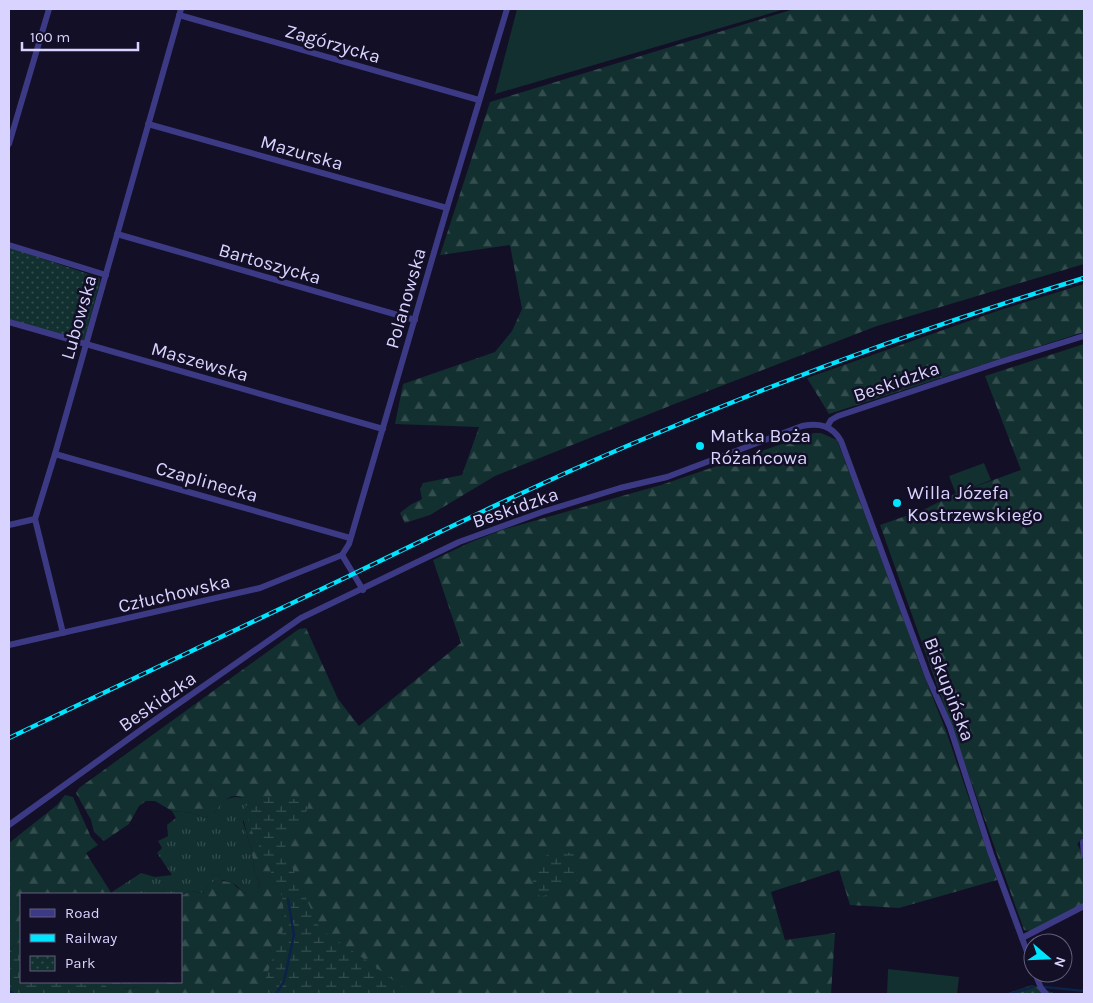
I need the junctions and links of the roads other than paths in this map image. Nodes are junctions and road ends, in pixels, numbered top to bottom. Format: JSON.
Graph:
{"nodes":[{"id":1,"x":49,"y":9,"type":"edge"},
{"id":2,"x":507,"y":9,"type":"edge"},
{"id":3,"x":180,"y":12,"type":"edge"},
{"id":4,"x":479,"y":100,"type":"junction"},
{"id":5,"x":148,"y":124,"type":"junction"},
{"id":6,"x":9,"y":144,"type":"edge"},
{"id":7,"x":447,"y":208,"type":"junction"},
{"id":8,"x":117,"y":234,"type":"junction"},
{"id":9,"x":9,"y":245,"type":"edge"},
{"id":10,"x":106,"y":275,"type":"junction"},
{"id":11,"x":414,"y":320,"type":"junction"},
{"id":12,"x":9,"y":322,"type":"edge"},
{"id":13,"x":1084,"y":336,"type":"edge"},
{"id":14,"x":86,"y":345,"type":"junction"},
{"id":15,"x":827,"y":427,"type":"junction"},
{"id":16,"x":383,"y":429,"type":"junction"},
{"id":17,"x":55,"y":454,"type":"junction"},
{"id":18,"x":35,"y":519,"type":"junction"},
{"id":19,"x":9,"y":525,"type":"edge"},
{"id":20,"x":350,"y":538,"type":"junction"},
{"id":21,"x":342,"y":555,"type":"junction"},
{"id":22,"x":363,"y":590,"type":"junction"},
{"id":23,"x":63,"y":633,"type":"junction"},
{"id":24,"x":9,"y":645,"type":"edge"},
{"id":25,"x":9,"y":825,"type":"edge"},
{"id":26,"x":1083,"y":842,"type":"dead end"},
{"id":27,"x":1084,"y":855,"type":"edge"},
{"id":28,"x":1084,"y":906,"type":"edge"},
{"id":29,"x":1022,"y":938,"type":"joint"},
{"id":30,"x":1039,"y":983,"type":"edge"},
{"id":31,"x":1046,"y":994,"type":"edge"}],
"edges":[{"from":1,"to":6,"type":"street"},
{"from":2,"to":4,"type":"street","name":"Polanowska"},
{"from":3,"to":4,"type":"street","name":"Zagórzycka"},
{"from":3,"to":5,"type":"street","name":"Lubowska"},
{"from":4,"to":7,"type":"street","name":"Polanowska"},
{"from":5,"to":7,"type":"street","name":"Mazurska"},
{"from":5,"to":8,"type":"street","name":"Lubowska"},
{"from":7,"to":11,"type":"street","name":"Polanowska"},
{"from":8,"to":10,"type":"street","name":"Lubowska"},
{"from":8,"to":11,"type":"street","name":"Bartoszycka"},
{"from":9,"to":10,"type":"street"},
{"from":10,"to":14,"type":"street","name":"Lubowska"},
{"from":11,"to":16,"type":"street","name":"Polanowska"},
{"from":12,"to":14,"type":"street","name":"Maszewska"},
{"from":13,"to":15,"type":"street","name":"Beskidzka"},
{"from":14,"to":16,"type":"street","name":"Maszewska"},
{"from":14,"to":17,"type":"street","name":"Lubowska"},
{"from":15,"to":22,"type":"street","name":"Beskidzka"},
{"from":15,"to":29,"type":"street","name":"Biskupińska"},
{"from":16,"to":20,"type":"street","name":"Polanowska"},
{"from":17,"to":18,"type":"street","name":"Lubowska"},
{"from":17,"to":20,"type":"street","name":"Czaplinecka"},
{"from":18,"to":19,"type":"street"},
{"from":18,"to":23,"type":"street"},
{"from":20,"to":21,"type":"street","name":"Polanowska"},
{"from":21,"to":22,"type":"street"},
{"from":21,"to":23,"type":"street","name":"Człuchowska"},
{"from":22,"to":25,"type":"street","name":"Beskidzka"},
{"from":23,"to":24,"type":"street","name":"Człuchowska"},
{"from":26,"to":27,"type":"street"},
{"from":28,"to":29,"type":"street"},
{"from":30,"to":31,"type":"street"}]}
